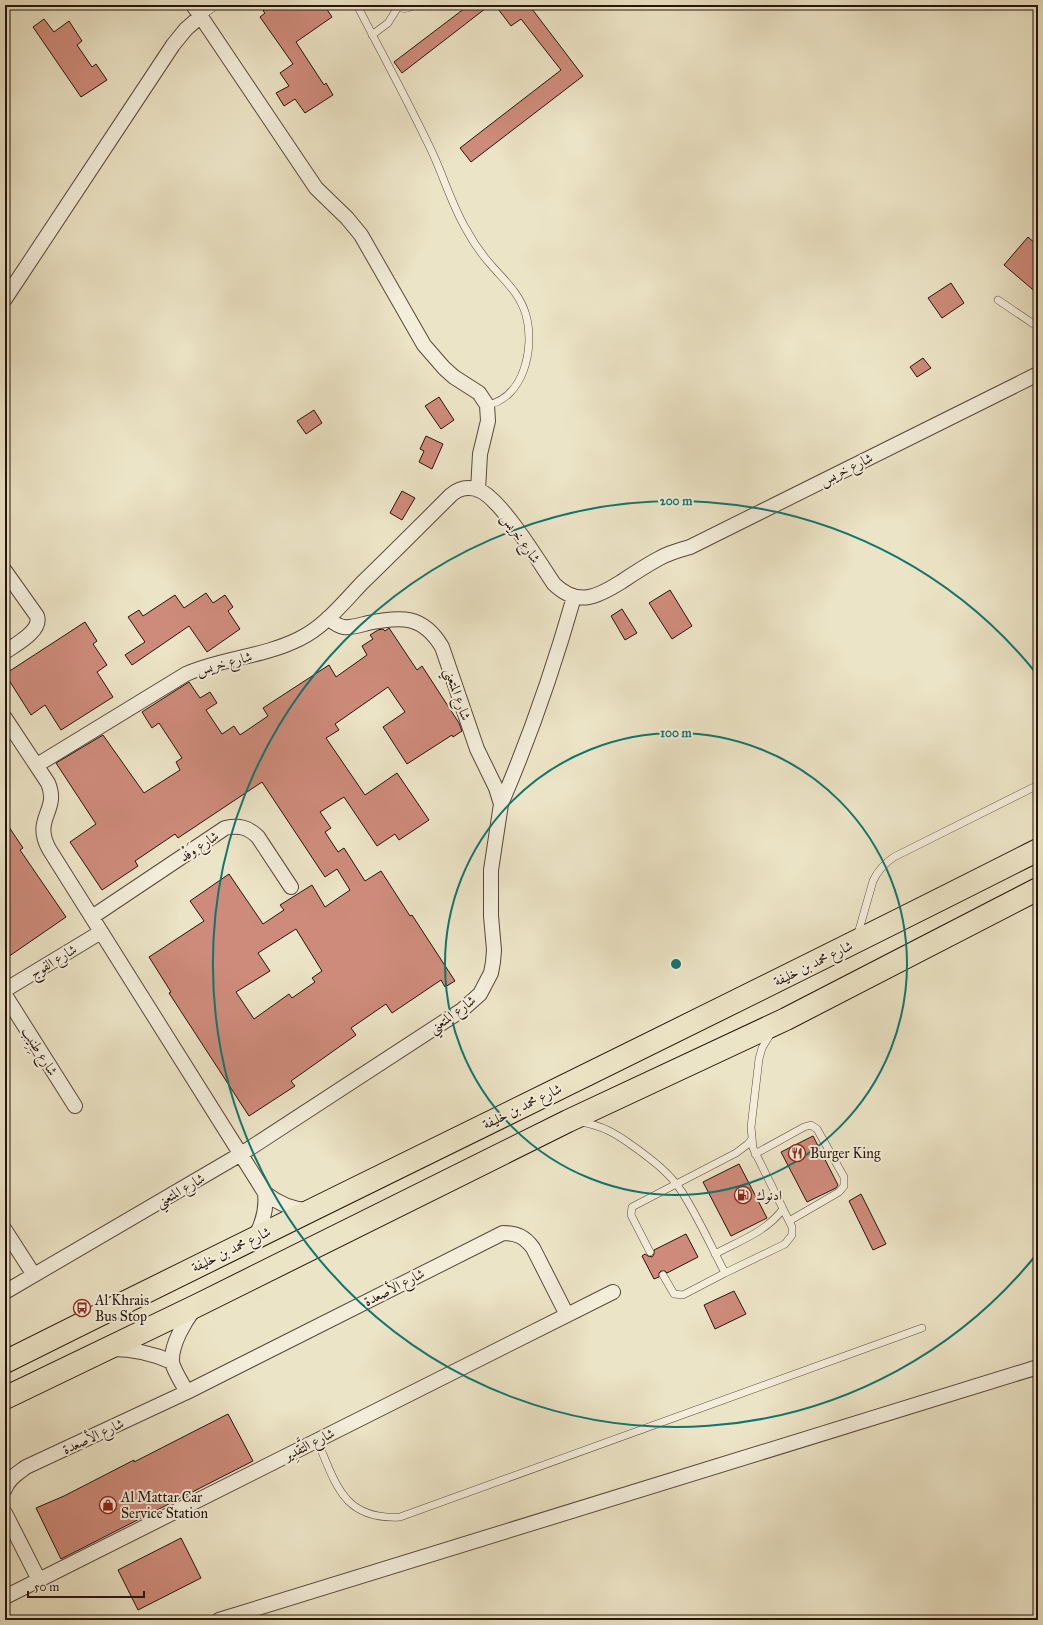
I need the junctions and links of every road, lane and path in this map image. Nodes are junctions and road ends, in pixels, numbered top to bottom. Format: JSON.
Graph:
{"nodes":[{"id":1,"x":218,"y":5,"type":"edge"},
{"id":2,"x":357,"y":5,"type":"edge"},
{"id":3,"x":414,"y":5,"type":"edge"},
{"id":4,"x":397,"y":6,"type":"edge"},
{"id":5,"x":197,"y":11,"type":"edge"},
{"id":6,"x":372,"y":34,"type":"junction"},
{"id":7,"x":5,"y":299,"type":"edge"},
{"id":8,"x":998,"y":300,"type":"dead end"},
{"id":9,"x":1038,"y":327,"type":"edge"},
{"id":10,"x":1038,"y":374,"type":"edge"},
{"id":11,"x":487,"y":405,"type":"junction"},
{"id":12,"x":478,"y":490,"type":"junction"},
{"id":13,"x":5,"y":571,"type":"edge"},
{"id":14,"x":574,"y":597,"type":"junction"},
{"id":15,"x":328,"y":618,"type":"junction"},
{"id":16,"x":5,"y":652,"type":"edge"},
{"id":17,"x":5,"y":718,"type":"edge"},
{"id":18,"x":37,"y":765,"type":"junction"},
{"id":19,"x":1038,"y":785,"type":"edge"},
{"id":20,"x":501,"y":804,"type":"junction"},
{"id":21,"x":1038,"y":850,"type":"edge"},
{"id":22,"x":291,"y":887,"type":"dead end"},
{"id":23,"x":1038,"y":889,"type":"edge"},
{"id":24,"x":92,"y":917,"type":"junction"},
{"id":25,"x":101,"y":932,"type":"junction"},
{"id":26,"x":855,"y":943,"type":"junction"},
{"id":27,"x":5,"y":990,"type":"edge"},
{"id":28,"x":5,"y":995,"type":"edge"},
{"id":29,"x":786,"y":1019,"type":"junction"},
{"id":30,"x":75,"y":1106,"type":"dead end"},
{"id":31,"x":568,"y":1121,"type":"junction"},
{"id":32,"x":752,"y":1139,"type":"junction"},
{"id":33,"x":241,"y":1154,"type":"junction"},
{"id":34,"x":755,"y":1154,"type":"junction"},
{"id":35,"x":676,"y":1184,"type":"junction"},
{"id":36,"x":266,"y":1193,"type":"junction"},
{"id":37,"x":783,"y":1209,"type":"junction"},
{"id":38,"x":309,"y":1210,"type":"junction"},
{"id":39,"x":789,"y":1221,"type":"junction"},
{"id":40,"x":5,"y":1230,"type":"edge"},
{"id":41,"x":254,"y":1237,"type":"junction"},
{"id":42,"x":650,"y":1252,"type":"dead end"},
{"id":43,"x":715,"y":1254,"type":"junction"},
{"id":44,"x":725,"y":1273,"type":"junction"},
{"id":45,"x":34,"y":1275,"type":"junction"},
{"id":46,"x":663,"y":1275,"type":"dead end"},
{"id":47,"x":5,"y":1292,"type":"edge"},
{"id":48,"x":613,"y":1292,"type":"dead end"},
{"id":49,"x":198,"y":1305,"type":"junction"},
{"id":50,"x":567,"y":1315,"type":"junction"},
{"id":51,"x":922,"y":1328,"type":"dead end"},
{"id":52,"x":108,"y":1348,"type":"junction"},
{"id":53,"x":5,"y":1362,"type":"edge"},
{"id":54,"x":172,"y":1362,"type":"junction"},
{"id":55,"x":1038,"y":1367,"type":"edge"},
{"id":56,"x":187,"y":1392,"type":"junction"},
{"id":57,"x":5,"y":1398,"type":"edge"},
{"id":58,"x":317,"y":1440,"type":"junction"},
{"id":59,"x":5,"y":1489,"type":"edge"},
{"id":60,"x":5,"y":1513,"type":"edge"},
{"id":61,"x":39,"y":1580,"type":"junction"},
{"id":62,"x":5,"y":1597,"type":"edge"},
{"id":63,"x":219,"y":1620,"type":"edge"}],
"edges":[{"from":1,"to":5,"type":"lane"},
{"from":2,"to":6,"type":"lane"},
{"from":3,"to":4,"type":"lane"},
{"from":4,"to":6,"type":"lane"},
{"from":5,"to":7,"type":"street"},
{"from":5,"to":11,"type":"street"},
{"from":6,"to":11,"type":"lane"},
{"from":8,"to":9,"type":"lane"},
{"from":10,"to":14,"type":"street","name":"شارع خريس"},
{"from":11,"to":12,"type":"street"},
{"from":12,"to":14,"type":"street","name":"شارع خريس"},
{"from":12,"to":15,"type":"street","name":"شارع خريس"},
{"from":13,"to":16,"type":"street"},
{"from":14,"to":20,"type":"street"},
{"from":15,"to":18,"type":"street","name":"شارع خريس"},
{"from":15,"to":20,"type":"street","name":"شارع المتعني"},
{"from":17,"to":18,"type":"street"},
{"from":18,"to":24,"type":"street"},
{"from":19,"to":26,"type":"lane"},
{"from":20,"to":33,"type":"street","name":"شارع المتعني"},
{"from":21,"to":26,"type":"highway","name":"شارع محمد بن خليفة"},
{"from":22,"to":24,"type":"street","name":"شارع وَفْد"},
{"from":23,"to":29,"type":"highway"},
{"from":24,"to":25,"type":"street"},
{"from":25,"to":27,"type":"street","name":"شارع الفوج"},
{"from":25,"to":33,"type":"street"},
{"from":26,"to":38,"type":"highway","name":"شارع محمد بن خليفة"},
{"from":28,"to":30,"type":"street","name":"شارع طِنِيب"},
{"from":29,"to":31,"type":"highway"},
{"from":29,"to":32,"type":"lane"},
{"from":31,"to":35,"type":"lane"},
{"from":31,"to":49,"type":"highway"},
{"from":32,"to":34,"type":"lane"},
{"from":32,"to":35,"type":"lane"},
{"from":33,"to":36,"type":"street"},
{"from":33,"to":45,"type":"street","name":"شارع المتعني"},
{"from":34,"to":37,"type":"lane"},
{"from":34,"to":39,"type":"lane"},
{"from":35,"to":42,"type":"lane"},
{"from":35,"to":43,"type":"lane"},
{"from":36,"to":38,"type":"street"},
{"from":36,"to":41,"type":"street"},
{"from":37,"to":39,"type":"lane"},
{"from":37,"to":43,"type":"lane"},
{"from":38,"to":41,"type":"highway","name":"شارع محمد بن خليفة"},
{"from":39,"to":44,"type":"lane"},
{"from":40,"to":45,"type":"street"},
{"from":41,"to":53,"type":"highway","name":"شارع محمد بن خليفة"},
{"from":43,"to":44,"type":"lane"},
{"from":44,"to":46,"type":"lane"},
{"from":45,"to":47,"type":"street","name":"شارع المتعني"},
{"from":48,"to":50,"type":"street","name":"شارع التَّقدِير"},
{"from":49,"to":52,"type":"highway"},
{"from":49,"to":54,"type":"street"},
{"from":50,"to":56,"type":"street","name":"شارع الأصعدة"},
{"from":50,"to":58,"type":"street","name":"شارع التَّقدِير"},
{"from":51,"to":58,"type":"lane"},
{"from":52,"to":54,"type":"street"},
{"from":52,"to":57,"type":"highway"},
{"from":54,"to":56,"type":"street"},
{"from":55,"to":63,"type":"street"},
{"from":56,"to":59,"type":"street","name":"شارع الأصعدة"},
{"from":58,"to":61,"type":"street","name":"شارع التَّقدِير"},
{"from":60,"to":61,"type":"street"},
{"from":61,"to":62,"type":"street","name":"شارع التَّقدِير"}]}
